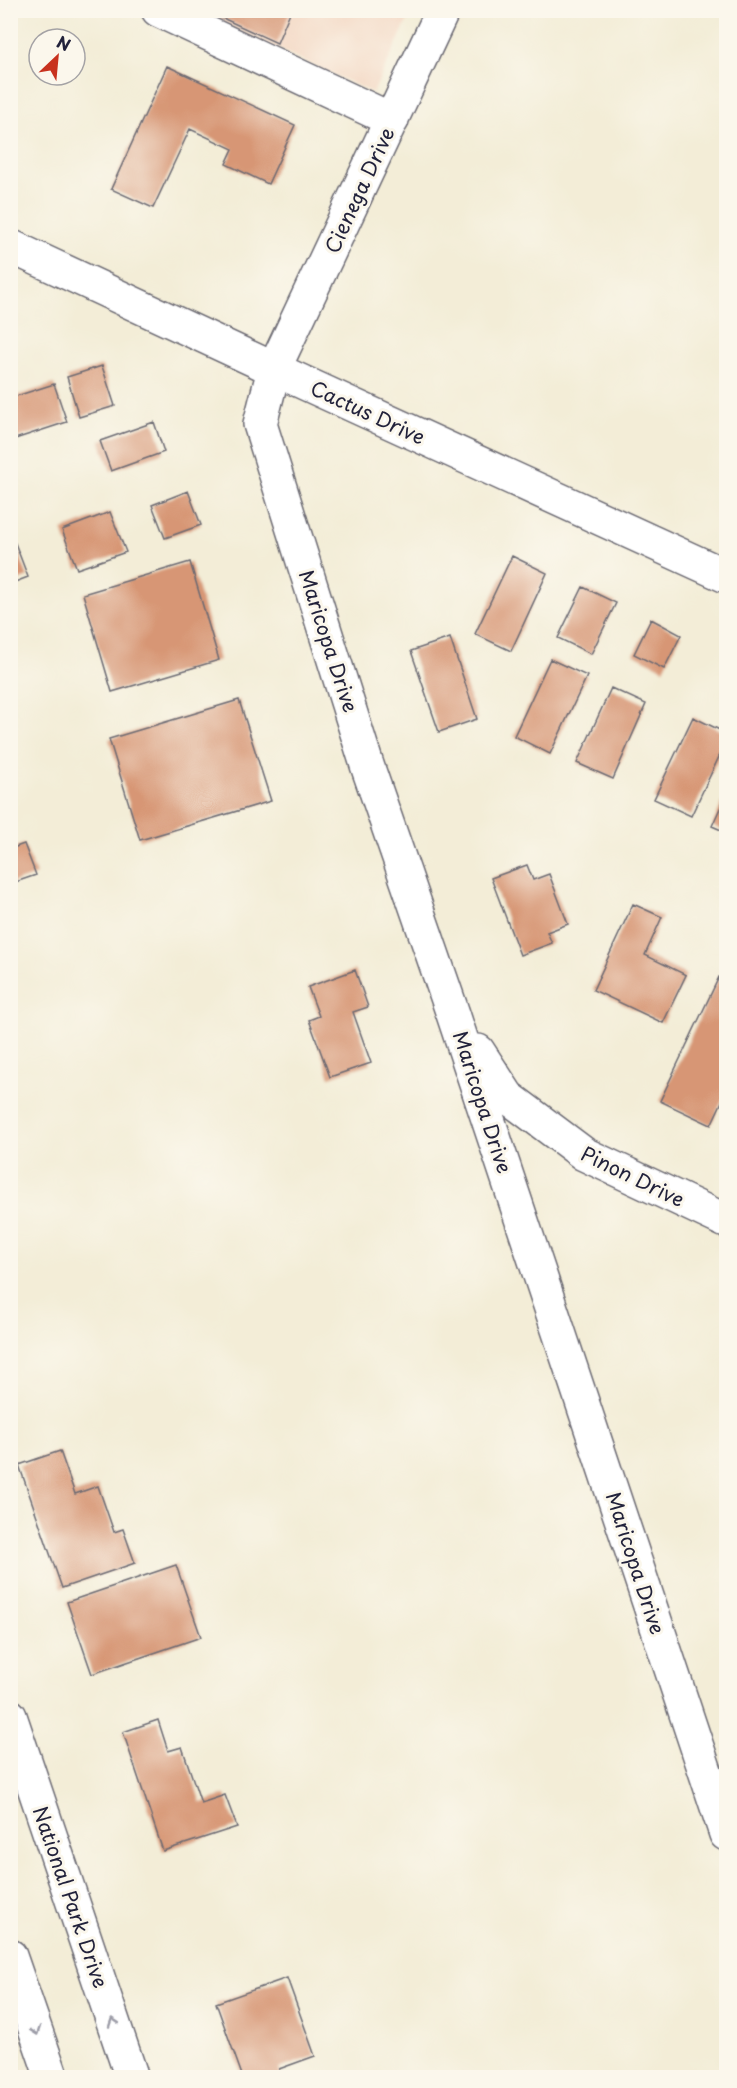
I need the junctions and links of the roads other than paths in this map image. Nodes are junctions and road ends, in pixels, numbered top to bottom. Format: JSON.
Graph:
{"nodes":[{"id":1,"x":158,"y":10,"type":"edge"},
{"id":2,"x":432,"y":15,"type":"edge"},
{"id":3,"x":392,"y":120,"type":"junction"},
{"id":4,"x":10,"y":246,"type":"edge"},
{"id":5,"x":274,"y":369,"type":"junction"},
{"id":6,"x":726,"y":576,"type":"edge"},
{"id":7,"x":453,"y":1014,"type":"junction"},
{"id":8,"x":726,"y":1221,"type":"edge"},
{"id":9,"x":10,"y":1716,"type":"edge"},
{"id":10,"x":726,"y":1833,"type":"edge"},
{"id":11,"x":10,"y":1956,"type":"edge"},
{"id":12,"x":52,"y":2078,"type":"edge"},
{"id":13,"x":132,"y":2078,"type":"edge"}],
"edges":[{"from":1,"to":3,"type":"street"},
{"from":2,"to":3,"type":"street","name":"Cienega Drive"},
{"from":3,"to":5,"type":"street","name":"Cienega Drive"},
{"from":4,"to":5,"type":"street","name":"Cactus Drive"},
{"from":5,"to":6,"type":"street","name":"Cactus Drive"},
{"from":5,"to":7,"type":"street","name":"Maricopa Drive"},
{"from":7,"to":8,"type":"street","name":"Pinon Drive"},
{"from":7,"to":10,"type":"street","name":"Maricopa Drive"},
{"from":13,"to":9,"type":"street","name":"National Park Drive","one_way":true},
{"from":11,"to":12,"type":"street","one_way":true}]}
